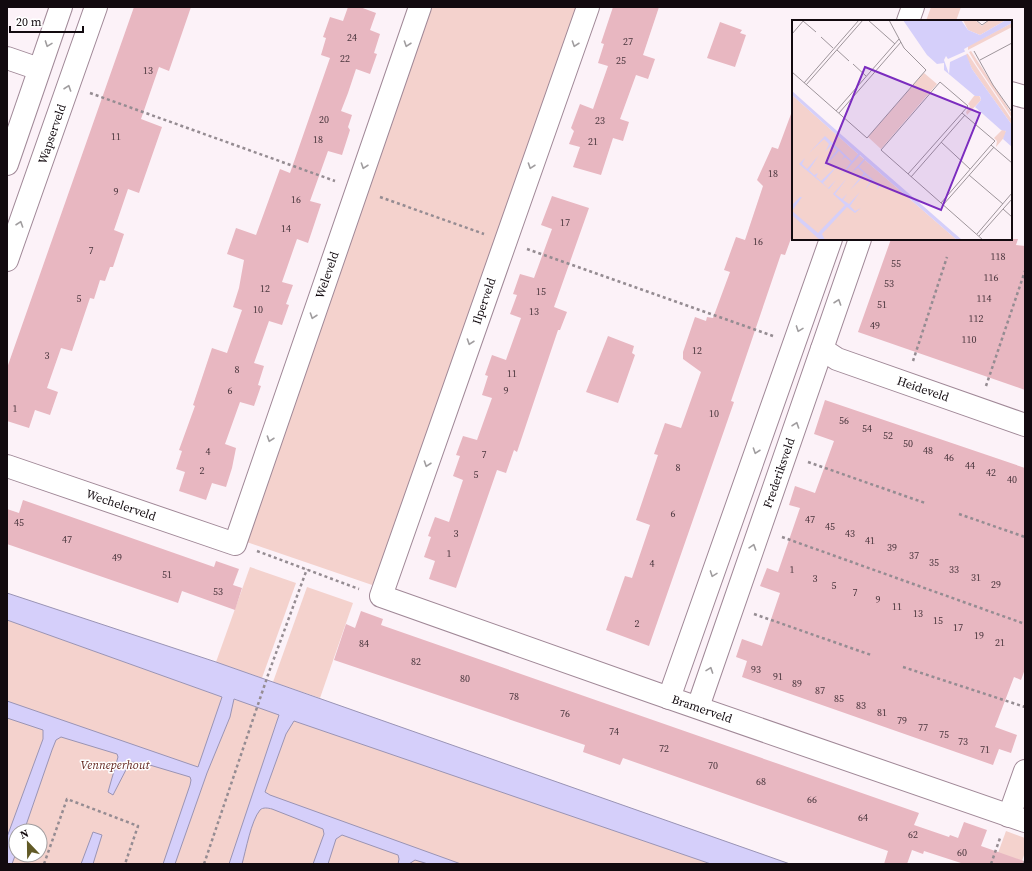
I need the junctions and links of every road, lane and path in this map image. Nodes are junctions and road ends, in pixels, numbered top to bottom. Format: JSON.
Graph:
{"nodes":[{"id":1,"x":61,"y":7,"type":"edge"},
{"id":2,"x":96,"y":7,"type":"edge"},
{"id":3,"x":420,"y":7,"type":"edge"},
{"id":4,"x":588,"y":7,"type":"edge"},
{"id":5,"x":913,"y":7,"type":"edge"},
{"id":6,"x":908,"y":20,"type":"edge"},
{"id":7,"x":7,"y":58,"type":"edge"},
{"id":8,"x":39,"y":69,"type":"junction"},
{"id":9,"x":69,"y":86,"type":"junction"},
{"id":10,"x":1012,"y":93,"type":"edge"},
{"id":11,"x":1025,"y":98,"type":"edge"},
{"id":12,"x":7,"y":164,"type":"edge"},
{"id":13,"x":356,"y":189,"type":"junction"},
{"id":14,"x":831,"y":240,"type":"edge"},
{"id":15,"x":860,"y":240,"type":"edge"},
{"id":16,"x":505,"y":241,"type":"junction"},
{"id":17,"x":947,"y":257,"type":"dead end"},
{"id":18,"x":7,"y":260,"type":"edge"},
{"id":19,"x":1025,"y":271,"type":"edge"},
{"id":20,"x":795,"y":340,"type":"junction"},
{"id":21,"x":822,"y":349,"type":"junction"},
{"id":22,"x":906,"y":383,"type":"junction"},
{"id":23,"x":978,"y":408,"type":"junction"},
{"id":24,"x":1025,"y":425,"type":"edge"},
{"id":25,"x":786,"y":454,"type":"junction"},
{"id":26,"x":7,"y":466,"type":"edge"},
{"id":27,"x":925,"y":503,"type":"dead end"},
{"id":28,"x":959,"y":514,"type":"dead end"},
{"id":29,"x":758,"y":531,"type":"junction"},
{"id":30,"x":1025,"y":537,"type":"edge"},
{"id":31,"x":235,"y":544,"type":"junction"},
{"id":32,"x":308,"y":569,"type":"junction"},
{"id":33,"x":381,"y":596,"type":"junction"},
{"id":34,"x":733,"y":606,"type":"junction"},
{"id":35,"x":1025,"y":624,"type":"edge"},
{"id":36,"x":870,"y":654,"type":"dead end"},
{"id":37,"x":903,"y":666,"type":"dead end"},
{"id":38,"x":669,"y":698,"type":"junction"},
{"id":39,"x":698,"y":707,"type":"junction"},
{"id":40,"x":1025,"y":707,"type":"edge"},
{"id":41,"x":1025,"y":771,"type":"edge"},
{"id":42,"x":1012,"y":823,"type":"edge"},
{"id":43,"x":1025,"y":861,"type":"edge"},
{"id":44,"x":44,"y":864,"type":"edge"},
{"id":45,"x":125,"y":864,"type":"edge"},
{"id":46,"x":204,"y":864,"type":"edge"},
{"id":47,"x":991,"y":864,"type":"edge"},
{"id":48,"x":1024,"y":864,"type":"edge"}],
"edges":[{"from":1,"to":8,"type":"street","one_way":true},
{"from":2,"to":9,"type":"street","name":"Wapserveld"},
{"from":3,"to":13,"type":"street","name":"Weleveld","one_way":true},
{"from":4,"to":16,"type":"street","name":"Ilperveld","one_way":true},
{"from":5,"to":6,"type":"street"},
{"from":7,"to":8,"type":"street"},
{"from":8,"to":12,"type":"street"},
{"from":9,"to":13,"type":"path"},
{"from":18,"to":9,"type":"street","name":"Wapserveld","one_way":true},
{"from":10,"to":11,"type":"street"},
{"from":13,"to":16,"type":"path"},
{"from":13,"to":31,"type":"street","name":"Weleveld","one_way":true},
{"from":14,"to":20,"type":"street","one_way":true},
{"from":21,"to":15,"type":"street","name":"Frederiksveld","one_way":true},
{"from":16,"to":20,"type":"path"},
{"from":16,"to":33,"type":"street","name":"Ilperveld","one_way":true},
{"from":17,"to":22,"type":"path"},
{"from":19,"to":23,"type":"path"},
{"from":20,"to":38,"type":"street","one_way":true},
{"from":21,"to":22,"type":"street","name":"Heideveld"},
{"from":25,"to":21,"type":"street","name":"Frederiksveld","one_way":true},
{"from":22,"to":23,"type":"street","name":"Heideveld"},
{"from":23,"to":24,"type":"street","name":"Heideveld"},
{"from":25,"to":27,"type":"path"},
{"from":25,"to":29,"type":"street","name":"Frederiksveld"},
{"from":26,"to":31,"type":"street","name":"Wechelerveld"},
{"from":28,"to":30,"type":"path"},
{"from":34,"to":29,"type":"street","name":"Frederiksveld","one_way":true},
{"from":29,"to":35,"type":"path"},
{"from":31,"to":32,"type":"path"},
{"from":32,"to":33,"type":"path"},
{"from":32,"to":46,"type":"path"},
{"from":33,"to":38,"type":"street","name":"Bramerveld"},
{"from":34,"to":36,"type":"path"},
{"from":39,"to":34,"type":"street","name":"Frederiksveld","one_way":true},
{"from":37,"to":40,"type":"path"},
{"from":38,"to":39,"type":"street","name":"Bramerveld"},
{"from":39,"to":42,"type":"street","name":"Bramerveld"},
{"from":41,"to":42,"type":"street"},
{"from":42,"to":47,"type":"path"},
{"from":43,"to":48,"type":"path"},
{"from":44,"to":45,"type":"path"}]}
